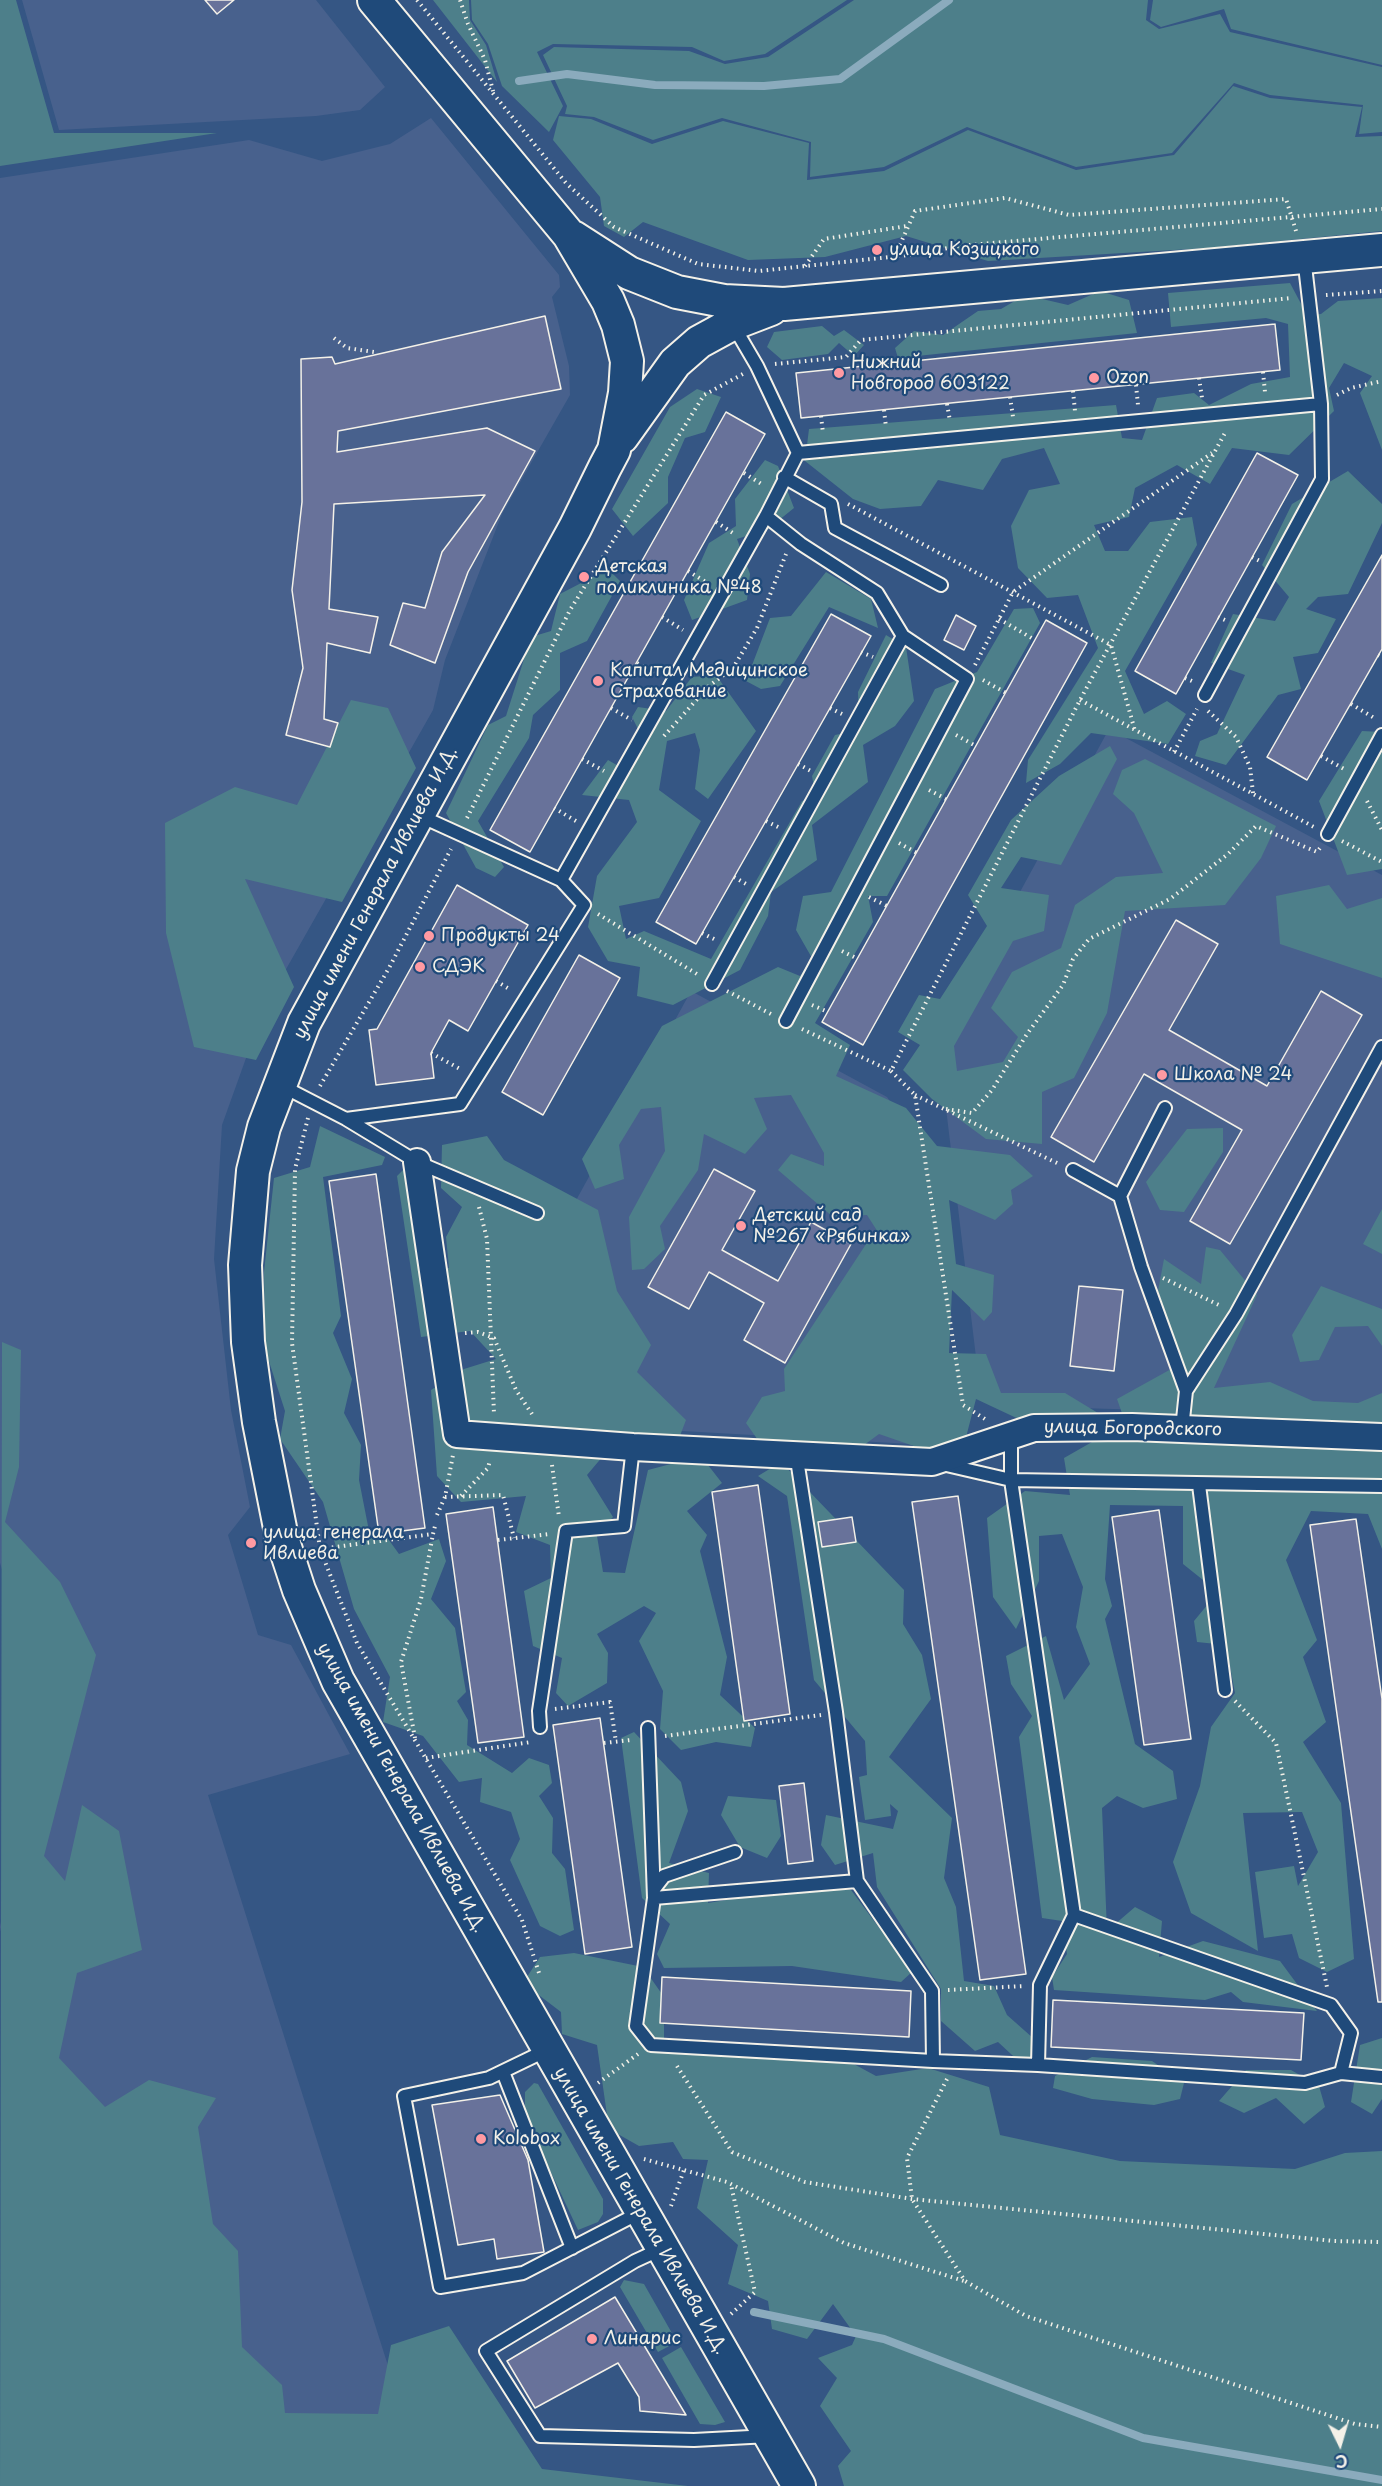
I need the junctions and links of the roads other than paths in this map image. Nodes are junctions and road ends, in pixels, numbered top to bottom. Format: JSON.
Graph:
{"nodes":[{"id":1,"x":374,"y":0,"type":"edge"},
{"id":2,"x":569,"y":235,"type":"junction"},
{"id":3,"x":1382,"y":250,"type":"edge"},
{"id":4,"x":1304,"y":257,"type":"junction"},
{"id":5,"x":784,"y":304,"type":"junction"},
{"id":6,"x":732,"y":324,"type":"junction"},
{"id":7,"x":1320,"y":404,"type":"junction"},
{"id":8,"x":614,"y":450,"type":"junction"},
{"id":9,"x":798,"y":453,"type":"junction"},
{"id":10,"x":784,"y":477,"type":"junction"},
{"id":11,"x":766,"y":516,"type":"junction"},
{"id":12,"x":941,"y":585,"type":"dead end"},
{"id":13,"x":903,"y":636,"type":"junction"},
{"id":14,"x":1202,"y":701,"type":"road end"},
{"id":15,"x":1382,"y":735,"type":"edge"},
{"id":16,"x":417,"y":815,"type":"junction"},
{"id":17,"x":1328,"y":834,"type":"road end"},
{"id":18,"x":561,"y":880,"type":"junction"},
{"id":19,"x":712,"y":984,"type":"road end"},
{"id":20,"x":786,"y":1021,"type":"road end"},
{"id":21,"x":1382,"y":1047,"type":"edge"},
{"id":22,"x":279,"y":1085,"type":"junction"},
{"id":23,"x":1165,"y":1108,"type":"dead end"},
{"id":24,"x":346,"y":1119,"type":"junction"},
{"id":25,"x":417,"y":1162,"type":"junction"},
{"id":26,"x":1073,"y":1170,"type":"road end"},
{"id":27,"x":1120,"y":1196,"type":"junction"},
{"id":28,"x":537,"y":1213,"type":"dead end"},
{"id":29,"x":1186,"y":1391,"type":"junction"},
{"id":30,"x":1182,"y":1429,"type":"junction"},
{"id":31,"x":1011,"y":1435,"type":"junction"},
{"id":32,"x":1382,"y":1437,"type":"edge"},
{"id":33,"x":633,"y":1447,"type":"junction"},
{"id":34,"x":796,"y":1453,"type":"junction"},
{"id":35,"x":932,"y":1462,"type":"junction"},
{"id":36,"x":1011,"y":1480,"type":"junction"},
{"id":37,"x":1199,"y":1485,"type":"junction"},
{"id":38,"x":1382,"y":1486,"type":"edge"},
{"id":39,"x":1225,"y":1690,"type":"road end"},
{"id":40,"x":540,"y":1727,"type":"dead end"},
{"id":41,"x":648,"y":1733,"type":"road end"},
{"id":42,"x":735,"y":1852,"type":"dead end"},
{"id":43,"x":857,"y":1881,"type":"junction"},
{"id":44,"x":654,"y":1893,"type":"junction"},
{"id":45,"x":1074,"y":1915,"type":"junction"},
{"id":46,"x":547,"y":2050,"type":"junction"},
{"id":47,"x":933,"y":2061,"type":"junction"},
{"id":48,"x":1038,"y":2065,"type":"junction"},
{"id":49,"x":502,"y":2072,"type":"junction"},
{"id":50,"x":1341,"y":2073,"type":"junction"},
{"id":51,"x":1382,"y":2077,"type":"edge"},
{"id":52,"x":654,"y":2214,"type":"junction"},
{"id":53,"x":572,"y":2248,"type":"junction"},
{"id":54,"x":662,"y":2249,"type":"junction"},
{"id":55,"x":770,"y":2436,"type":"junction"},
{"id":56,"x":800,"y":2486,"type":"edge"}],
"edges":[{"from":1,"to":2,"type":"street","name":"улица имени Генерала Ивлиева И.Д."},
{"from":2,"to":5,"type":"street"},
{"from":2,"to":8,"type":"street","name":"улица имени Генерала Ивлиева И.Д."},
{"from":3,"to":4,"type":"street"},
{"from":4,"to":5,"type":"street"},
{"from":4,"to":7,"type":"lane"},
{"from":5,"to":6,"type":"street"},
{"from":6,"to":8,"type":"street"},
{"from":6,"to":9,"type":"lane"},
{"from":7,"to":9,"type":"lane"},
{"from":7,"to":14,"type":"lane"},
{"from":8,"to":16,"type":"street","name":"улица имени Генерала Ивлиева И.Д."},
{"from":9,"to":10,"type":"lane"},
{"from":10,"to":11,"type":"lane"},
{"from":10,"to":12,"type":"lane"},
{"from":11,"to":13,"type":"lane"},
{"from":11,"to":18,"type":"lane"},
{"from":13,"to":19,"type":"lane"},
{"from":13,"to":20,"type":"lane"},
{"from":15,"to":17,"type":"lane"},
{"from":16,"to":18,"type":"lane"},
{"from":16,"to":22,"type":"street","name":"улица имени Генерала Ивлиева И.Д."},
{"from":18,"to":24,"type":"lane"},
{"from":21,"to":29,"type":"lane"},
{"from":22,"to":24,"type":"lane"},
{"from":22,"to":46,"type":"street","name":"улица имени Генерала Ивлиева И.Д."},
{"from":23,"to":27,"type":"lane"},
{"from":24,"to":25,"type":"lane"},
{"from":25,"to":28,"type":"lane"},
{"from":25,"to":33,"type":"street","name":"улица Богородского"},
{"from":26,"to":27,"type":"lane"},
{"from":27,"to":29,"type":"lane"},
{"from":29,"to":30,"type":"lane"},
{"from":30,"to":31,"type":"street","name":"улица Богородского"},
{"from":30,"to":32,"type":"street","name":"улица Богородского"},
{"from":31,"to":35,"type":"street","name":"улица Богородского"},
{"from":31,"to":36,"type":"lane"},
{"from":33,"to":34,"type":"street","name":"улица Богородского"},
{"from":33,"to":40,"type":"lane"},
{"from":34,"to":35,"type":"street","name":"улица Богородского"},
{"from":34,"to":43,"type":"lane"},
{"from":35,"to":36,"type":"lane"},
{"from":36,"to":37,"type":"lane"},
{"from":36,"to":45,"type":"lane"},
{"from":37,"to":38,"type":"lane"},
{"from":37,"to":39,"type":"lane"},
{"from":41,"to":44,"type":"lane"},
{"from":42,"to":44,"type":"lane"},
{"from":43,"to":44,"type":"lane"},
{"from":43,"to":47,"type":"lane"},
{"from":44,"to":47,"type":"lane"},
{"from":45,"to":48,"type":"lane"},
{"from":45,"to":50,"type":"lane"},
{"from":46,"to":49,"type":"lane"},
{"from":46,"to":52,"type":"street","name":"улица имени Генерала Ивлиева И.Д."},
{"from":47,"to":48,"type":"lane"},
{"from":48,"to":50,"type":"lane"},
{"from":49,"to":53,"type":"lane"},
{"from":49,"to":53,"type":"lane"},
{"from":50,"to":51,"type":"lane"},
{"from":52,"to":53,"type":"lane"},
{"from":52,"to":54,"type":"street","name":"улица имени Генерала Ивлиева И.Д."},
{"from":54,"to":55,"type":"street","name":"улица имени Генерала Ивлиева И.Д."},
{"from":54,"to":55,"type":"lane"},
{"from":55,"to":56,"type":"street","name":"улица имени Генерала Ивлиева И.Д."}]}
